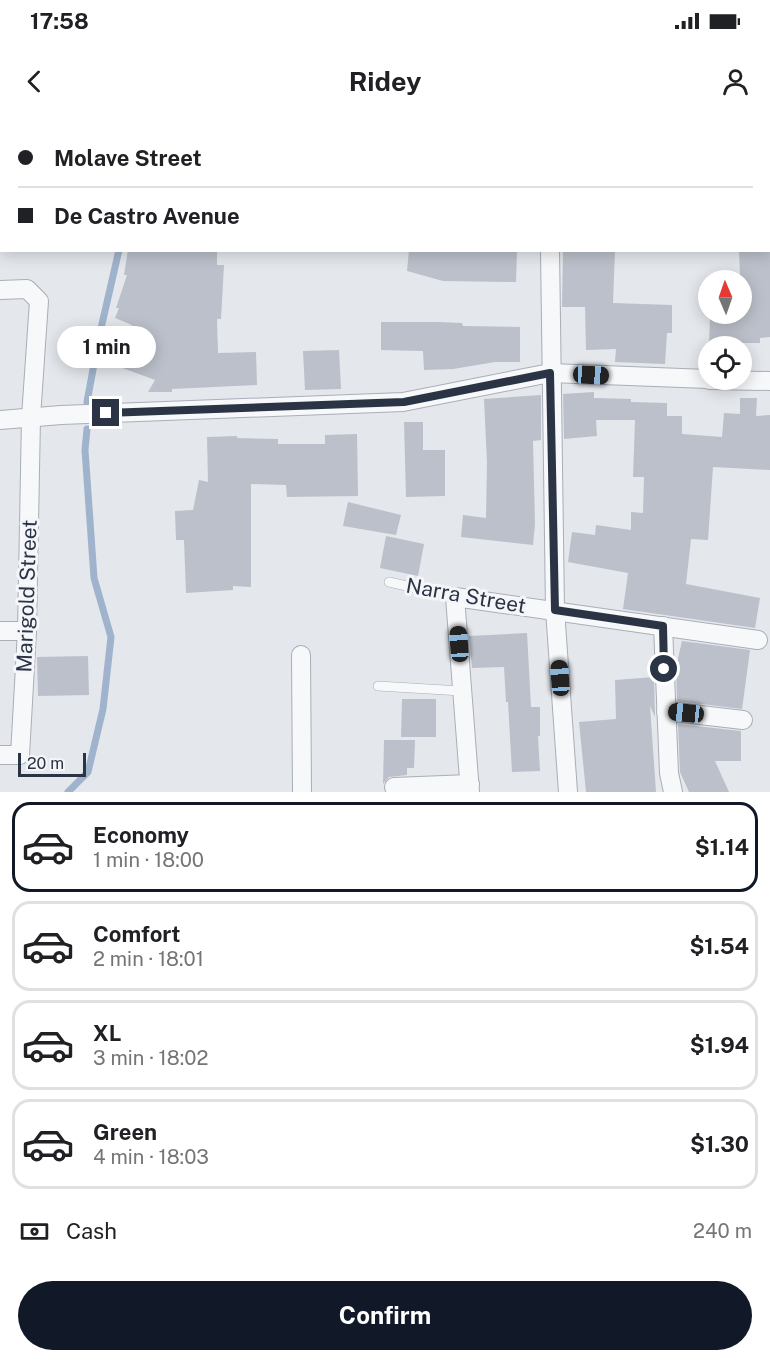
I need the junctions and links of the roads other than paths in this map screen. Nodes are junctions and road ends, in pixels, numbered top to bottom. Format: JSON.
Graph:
{"nodes":[{"id":1,"x":550,"y":252,"type":"edge"},
{"id":2,"x":0,"y":290,"type":"edge"},
{"id":3,"x":550,"y":373,"type":"junction"},
{"id":4,"x":698,"y":380,"type":"edge"},
{"id":5,"x":752,"y":381,"type":"edge"},
{"id":6,"x":770,"y":381,"type":"edge"},
{"id":7,"x":31,"y":417,"type":"junction"},
{"id":8,"x":0,"y":420,"type":"edge"},
{"id":9,"x":389,"y":582,"type":"dead end"},
{"id":10,"x":455,"y":597,"type":"junction"},
{"id":11,"x":555,"y":610,"type":"junction"},
{"id":12,"x":663,"y":626,"type":"junction"},
{"id":13,"x":0,"y":631,"type":"edge"},
{"id":14,"x":27,"y":631,"type":"junction"},
{"id":15,"x":758,"y":640,"type":"dead end"},
{"id":16,"x":301,"y":655,"type":"dead end"},
{"id":17,"x":378,"y":686,"type":"dead end"},
{"id":18,"x":462,"y":691,"type":"junction"},
{"id":19,"x":666,"y":711,"type":"junction"},
{"id":20,"x":743,"y":720,"type":"dead end"},
{"id":21,"x":0,"y":755,"type":"edge"},
{"id":22,"x":394,"y":786,"type":"dead end"},
{"id":23,"x":470,"y":788,"type":"edge"},
{"id":24,"x":302,"y":792,"type":"edge"},
{"id":25,"x":568,"y":792,"type":"edge"},
{"id":26,"x":673,"y":792,"type":"edge"}],
"edges":[{"from":1,"to":3,"type":"street"},
{"from":2,"to":7,"type":"street","name":"Marigold Street"},
{"from":3,"to":4,"type":"street"},
{"from":3,"to":7,"type":"street"},
{"from":3,"to":11,"type":"street"},
{"from":5,"to":6,"type":"street"},
{"from":7,"to":8,"type":"street"},
{"from":7,"to":14,"type":"street","name":"Marigold Street"},
{"from":9,"to":10,"type":"lane","name":"Narra Street"},
{"from":10,"to":11,"type":"street","name":"Narra Street"},
{"from":10,"to":18,"type":"street"},
{"from":11,"to":12,"type":"street","name":"Narra Street"},
{"from":11,"to":25,"type":"street"},
{"from":12,"to":15,"type":"street","name":"Narra Street"},
{"from":12,"to":19,"type":"street"},
{"from":13,"to":14,"type":"street"},
{"from":14,"to":21,"type":"street","name":"Marigold Street"},
{"from":16,"to":24,"type":"street"},
{"from":17,"to":18,"type":"lane"},
{"from":18,"to":23,"type":"street"},
{"from":19,"to":20,"type":"street"},
{"from":19,"to":26,"type":"street"},
{"from":22,"to":23,"type":"street"}]}
